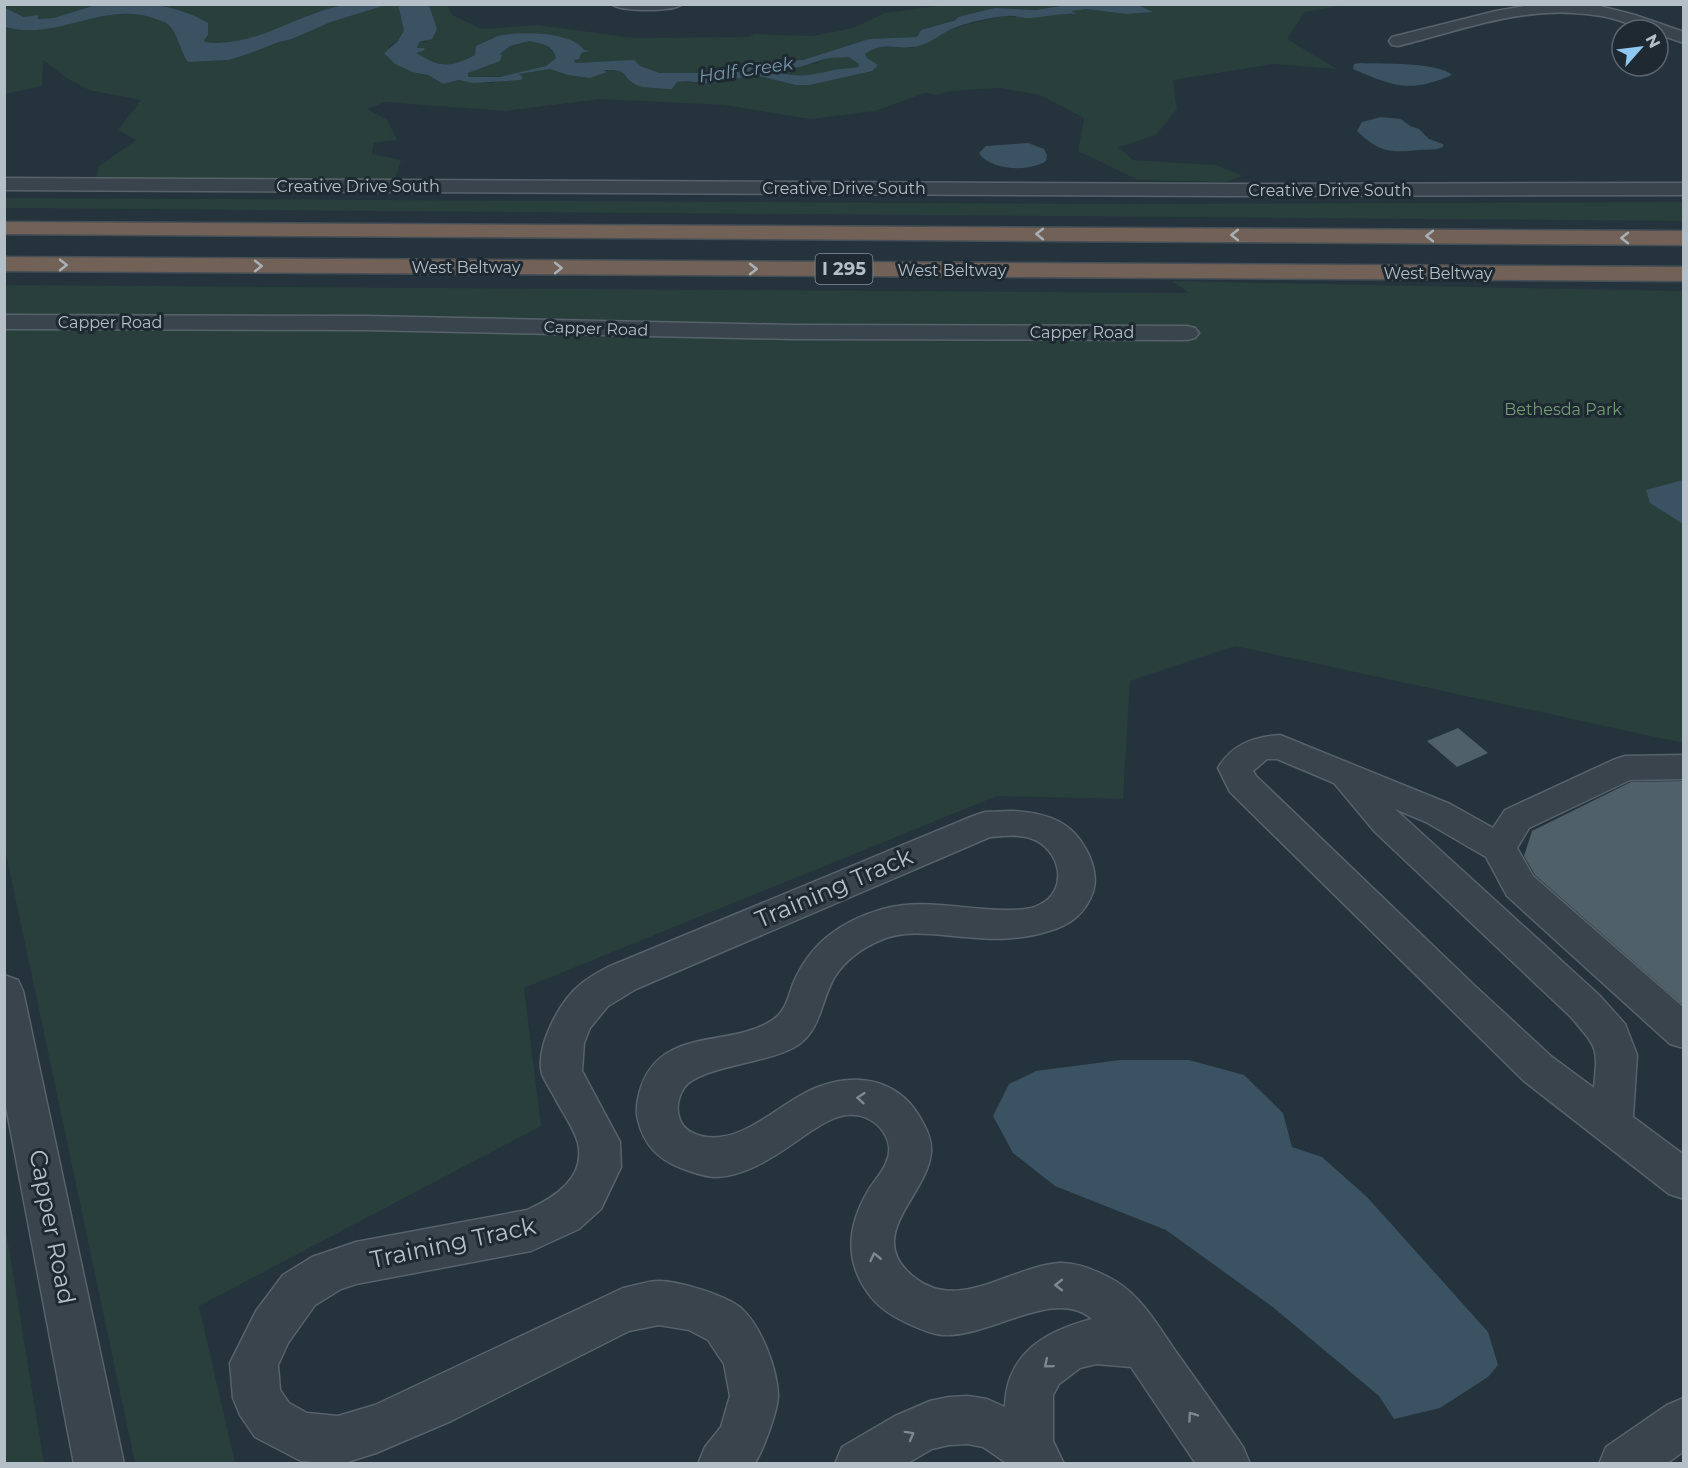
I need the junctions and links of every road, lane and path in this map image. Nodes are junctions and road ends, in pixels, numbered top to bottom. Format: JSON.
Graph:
{"nodes":[{"id":1,"x":620,"y":4,"type":"edge"},
{"id":2,"x":674,"y":4,"type":"edge"},
{"id":3,"x":1683,"y":38,"type":"edge"},
{"id":4,"x":1398,"y":41,"type":"dead end"},
{"id":5,"x":4,"y":184,"type":"edge"},
{"id":6,"x":1683,"y":189,"type":"edge"},
{"id":7,"x":4,"y":228,"type":"edge"},
{"id":8,"x":1683,"y":238,"type":"edge"},
{"id":9,"x":4,"y":264,"type":"edge"},
{"id":10,"x":1683,"y":274,"type":"edge"},
{"id":11,"x":4,"y":322,"type":"edge"},
{"id":12,"x":1187,"y":333,"type":"dead end"},
{"id":13,"x":1683,"y":767,"type":"edge"},
{"id":14,"x":1342,"y":772,"type":"junction"},
{"id":15,"x":1499,"y":848,"type":"junction"},
{"id":16,"x":4,"y":991,"type":"edge"},
{"id":17,"x":1683,"y":1032,"type":"edge"},
{"id":18,"x":1611,"y":1125,"type":"junction"},
{"id":19,"x":1683,"y":1180,"type":"edge"},
{"id":20,"x":1142,"y":1345,"type":"junction"},
{"id":21,"x":1683,"y":1422,"type":"edge"},
{"id":22,"x":1034,"y":1455,"type":"edge"},
{"id":23,"x":99,"y":1464,"type":"edge"},
{"id":24,"x":722,"y":1464,"type":"edge"},
{"id":25,"x":859,"y":1464,"type":"edge"},
{"id":26,"x":1226,"y":1464,"type":"edge"},
{"id":27,"x":1623,"y":1464,"type":"edge"}],
"edges":[{"from":1,"to":2,"type":"street"},
{"from":3,"to":4,"type":"street"},
{"from":5,"to":6,"type":"street","name":"Creative Drive South"},
{"from":8,"to":7,"type":"highway","name":"West Beltway","number":"I 295","one_way":true},
{"from":9,"to":10,"type":"highway","name":"West Beltway","number":"I 295","one_way":true},
{"from":11,"to":12,"type":"street","name":"Capper Road"},
{"from":13,"to":15,"type":"street"},
{"from":14,"to":15,"type":"street"},
{"from":14,"to":18,"type":"street"},
{"from":14,"to":18,"type":"street"},
{"from":15,"to":17,"type":"street"},
{"from":16,"to":23,"type":"street","name":"Capper Road"},
{"from":18,"to":19,"type":"street"},
{"from":20,"to":22,"type":"street","one_way":true},
{"from":20,"to":24,"type":"street","name":"Training Track","one_way":true},
{"from":26,"to":20,"type":"street","name":"Training Track","one_way":true},
{"from":21,"to":27,"type":"street"},
{"from":25,"to":22,"type":"street","one_way":true}]}
